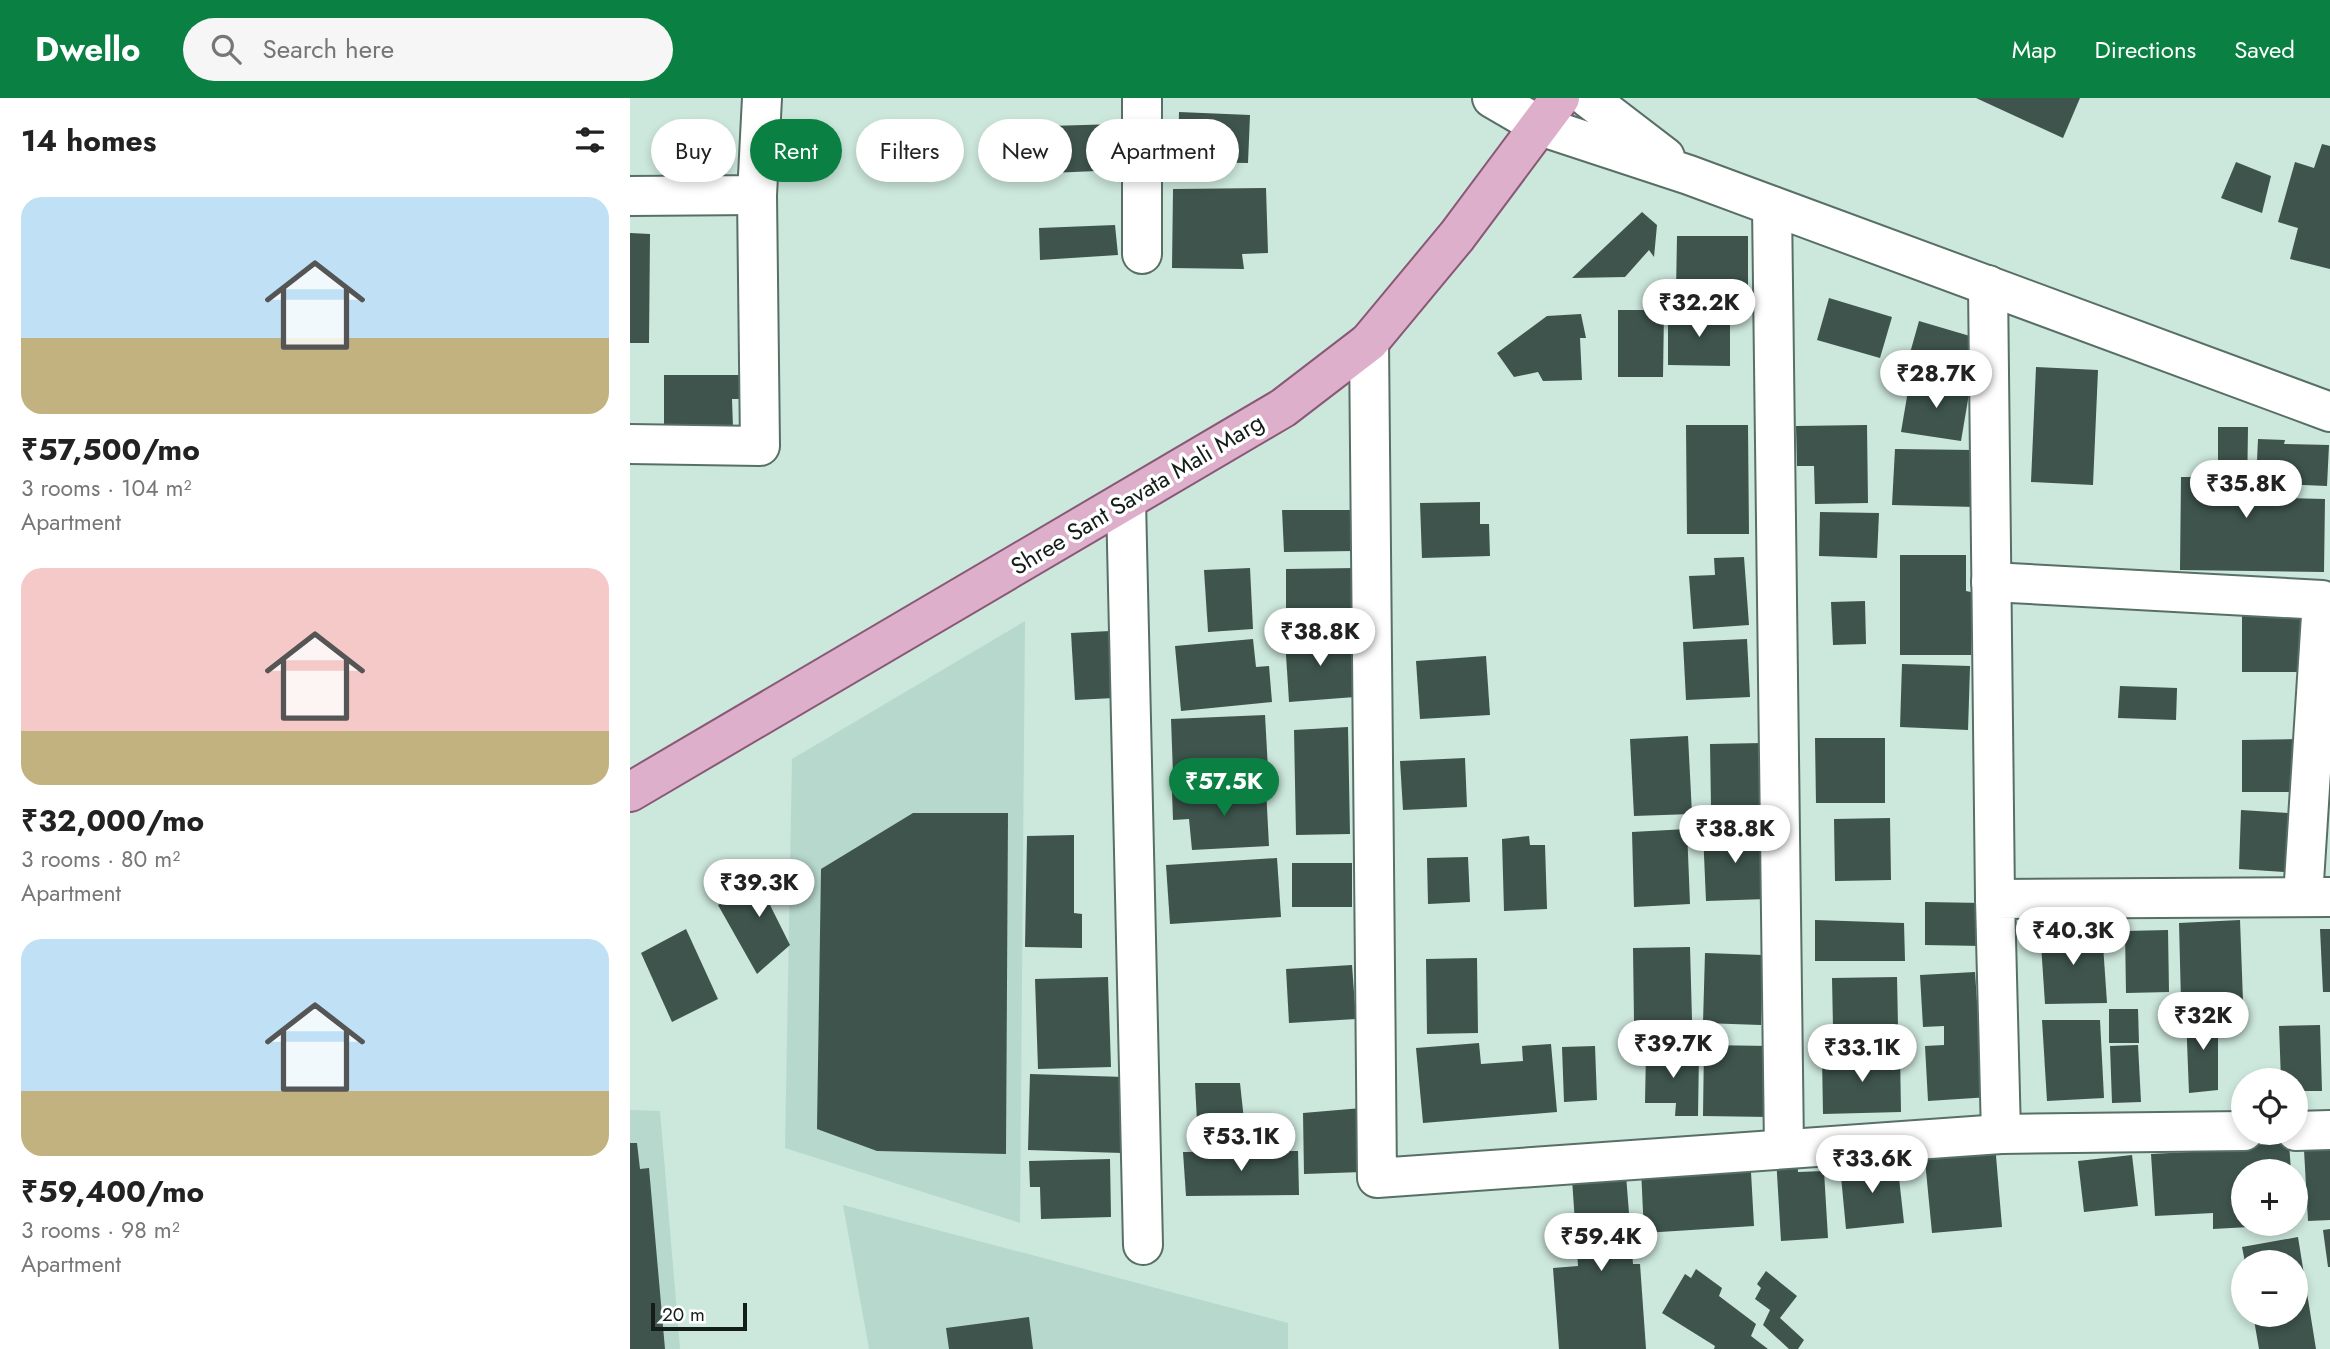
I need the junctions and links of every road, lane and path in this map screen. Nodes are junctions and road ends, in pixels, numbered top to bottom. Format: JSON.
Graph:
{"nodes":[{"id":1,"x":762,"y":98,"type":"edge"},
{"id":2,"x":1142,"y":98,"type":"edge"},
{"id":3,"x":1492,"y":98,"type":"edge"},
{"id":4,"x":1588,"y":98,"type":"edge"},
{"id":5,"x":1550,"y":112,"type":"edge"},
{"id":6,"x":1689,"y":175,"type":"junction"},
{"id":7,"x":757,"y":195,"type":"junction"},
{"id":8,"x":630,"y":196,"type":"edge"},
{"id":9,"x":1772,"y":206,"type":"junction"},
{"id":10,"x":1142,"y":254,"type":"dead end"},
{"id":11,"x":1988,"y":285,"type":"junction"},
{"id":12,"x":1368,"y":342,"type":"junction"},
{"id":13,"x":2330,"y":412,"type":"edge"},
{"id":14,"x":630,"y":444,"type":"edge"},
{"id":15,"x":1126,"y":501,"type":"junction"},
{"id":16,"x":1991,"y":582,"type":"junction"},
{"id":17,"x":630,"y":792,"type":"edge"},
{"id":18,"x":2316,"y":897,"type":"edge"},
{"id":19,"x":1995,"y":899,"type":"junction"},
{"id":20,"x":2330,"y":1130,"type":"edge"},
{"id":21,"x":2231,"y":1131,"type":"edge"},
{"id":22,"x":2308,"y":1131,"type":"edge"},
{"id":23,"x":2001,"y":1134,"type":"junction"},
{"id":24,"x":1784,"y":1149,"type":"junction"},
{"id":25,"x":1143,"y":1245,"type":"dead end"}],
"edges":[{"from":1,"to":7,"type":"street"},
{"from":2,"to":10,"type":"street"},
{"from":3,"to":5,"type":"street"},
{"from":4,"to":6,"type":"street"},
{"from":5,"to":6,"type":"street"},
{"from":5,"to":12,"type":"main road","name":"Shree Sant Savata Mali Marg"},
{"from":6,"to":9,"type":"street"},
{"from":7,"to":8,"type":"street"},
{"from":7,"to":14,"type":"street"},
{"from":9,"to":11,"type":"street"},
{"from":9,"to":24,"type":"street"},
{"from":11,"to":13,"type":"street"},
{"from":11,"to":16,"type":"street"},
{"from":12,"to":15,"type":"main road","name":"Shree Sant Savata Mali Marg"},
{"from":12,"to":24,"type":"street"},
{"from":15,"to":17,"type":"main road","name":"Shree Sant Savata Mali Marg"},
{"from":15,"to":25,"type":"street"},
{"from":16,"to":18,"type":"street"},
{"from":16,"to":19,"type":"street"},
{"from":18,"to":19,"type":"street"},
{"from":19,"to":23,"type":"street"},
{"from":20,"to":22,"type":"street"},
{"from":21,"to":23,"type":"street"},
{"from":23,"to":24,"type":"street"}]}
